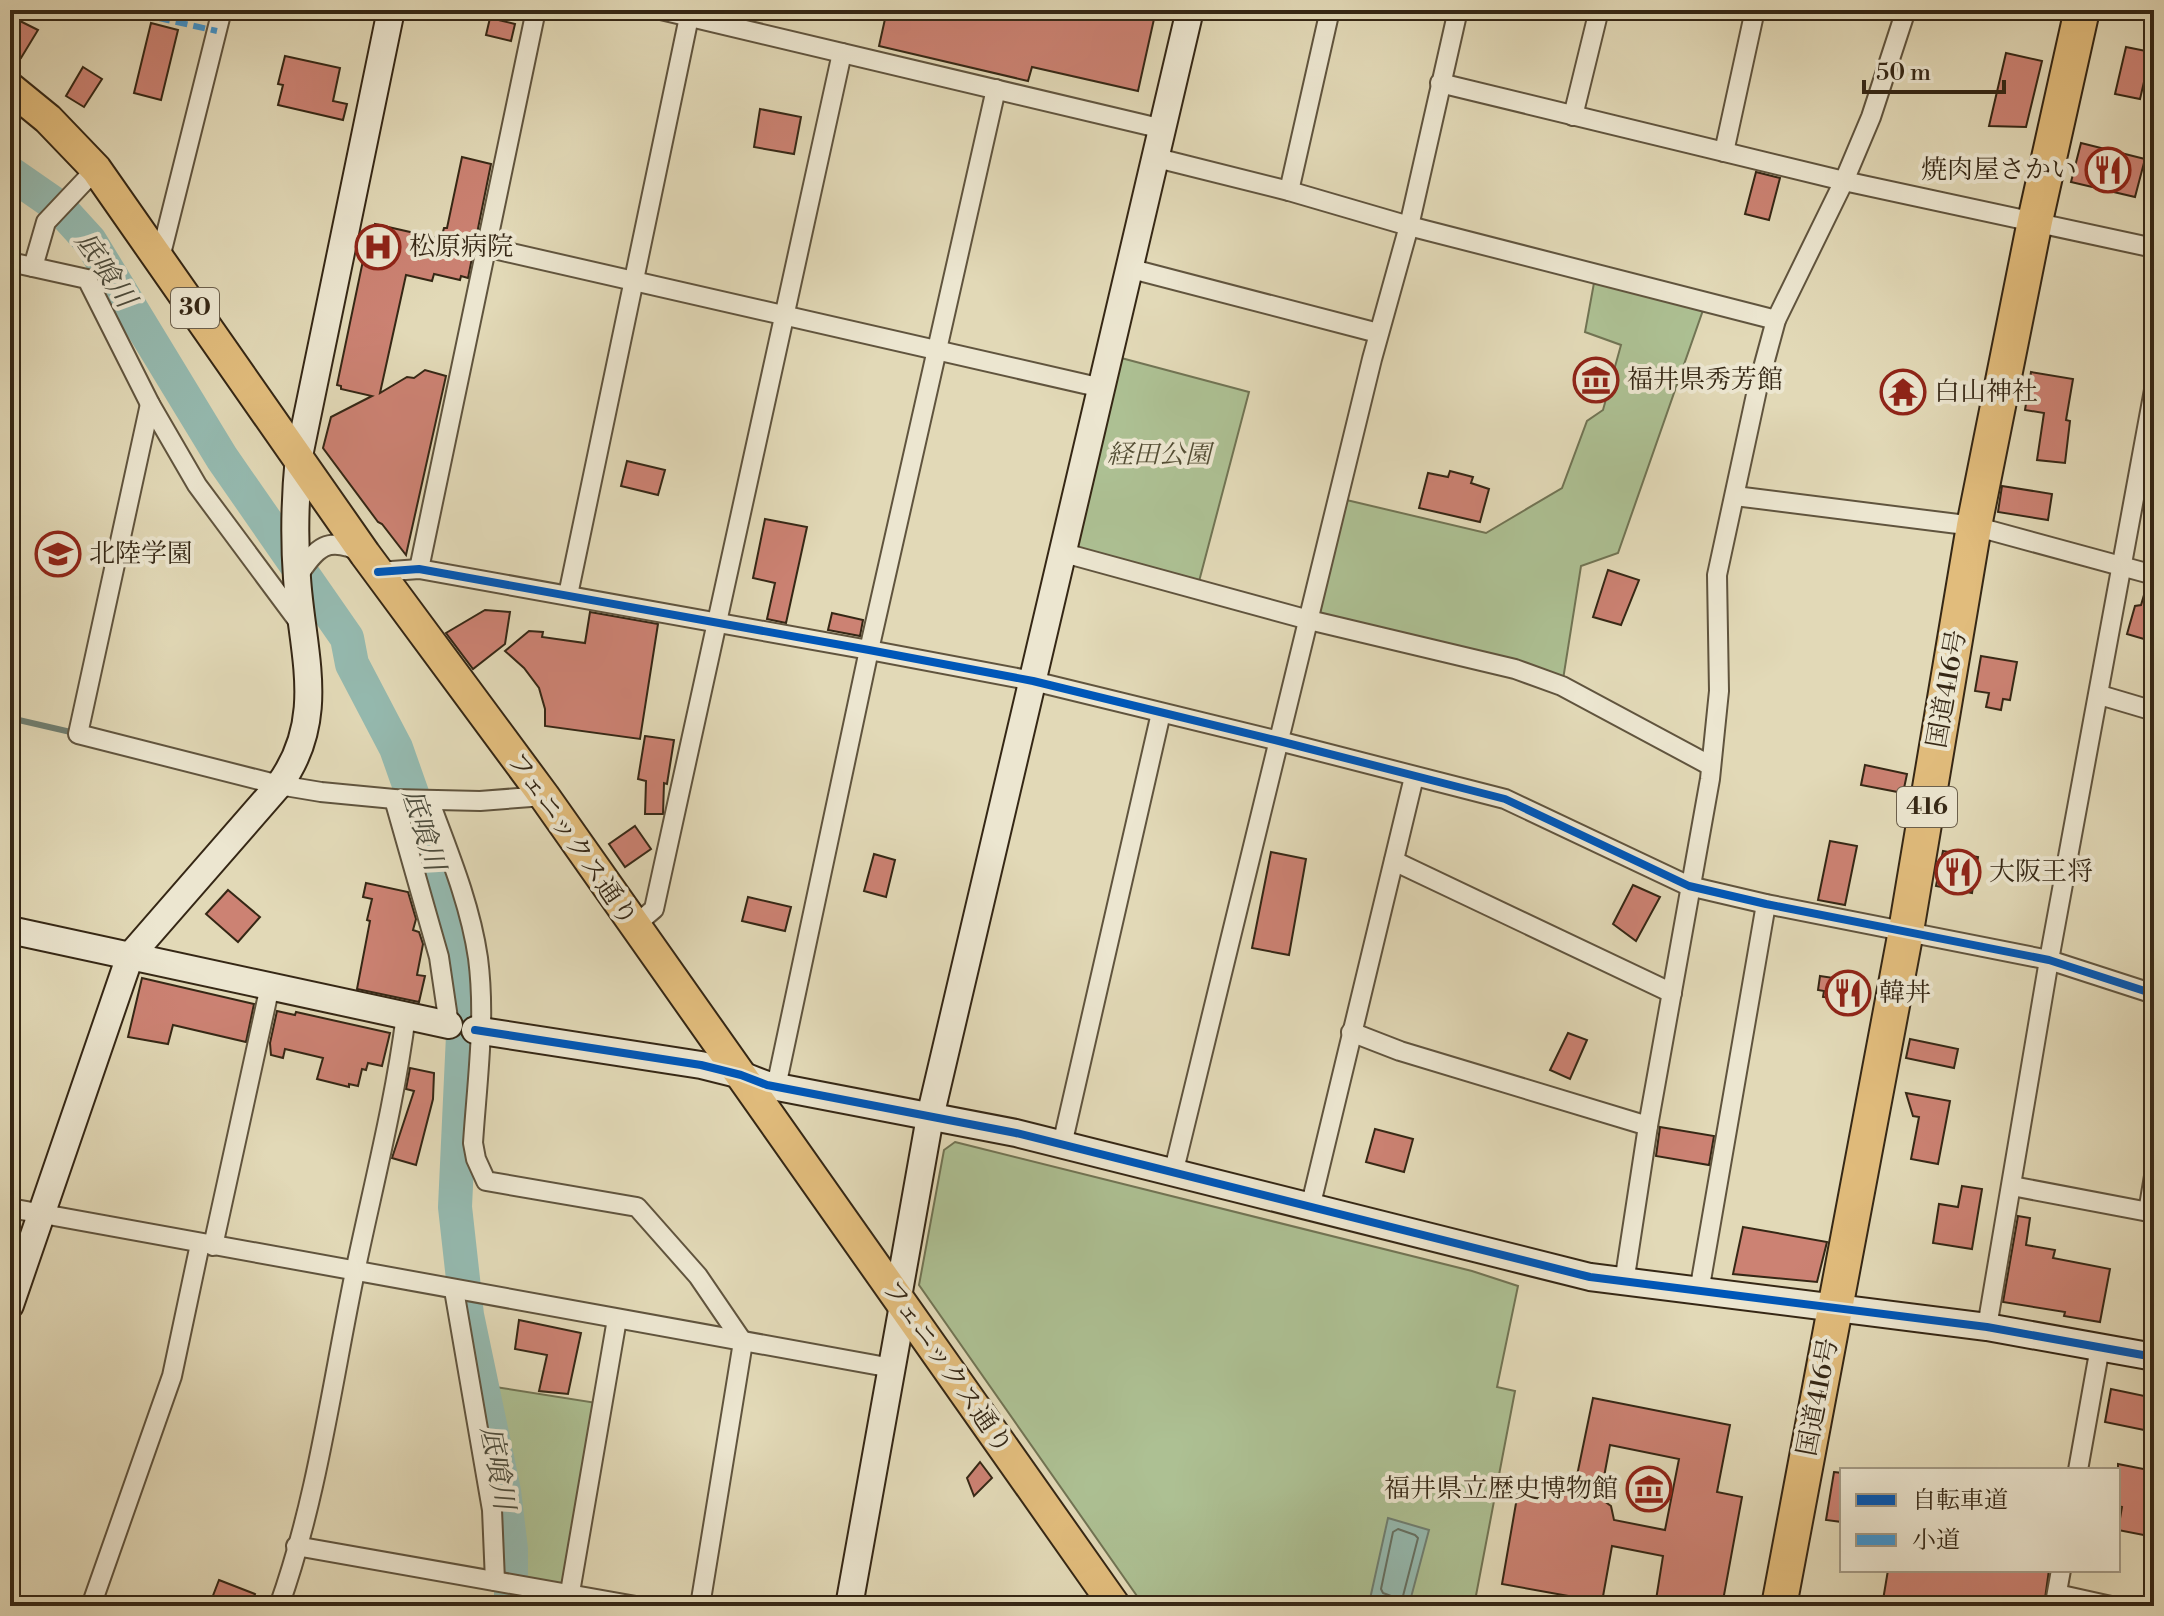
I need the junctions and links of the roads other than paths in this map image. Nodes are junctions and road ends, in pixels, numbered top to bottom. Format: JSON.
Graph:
{"nodes":[{"id":1,"x":222,"y":10,"type":"edge"},
{"id":2,"x":391,"y":10,"type":"edge"},
{"id":3,"x":536,"y":10,"type":"edge"},
{"id":4,"x":661,"y":10,"type":"edge"},
{"id":5,"x":1190,"y":10,"type":"edge"},
{"id":6,"x":1330,"y":10,"type":"edge"},
{"id":7,"x":1458,"y":10,"type":"edge"},
{"id":8,"x":1599,"y":10,"type":"edge"},
{"id":9,"x":1755,"y":10,"type":"edge"},
{"id":10,"x":1906,"y":10,"type":"edge"},
{"id":11,"x":2082,"y":10,"type":"edge"},
{"id":12,"x":689,"y":17,"type":"junction"},
{"id":13,"x":842,"y":53,"type":"junction"},
{"id":14,"x":1440,"y":83,"type":"junction"},
{"id":15,"x":10,"y":88,"type":"edge"},
{"id":16,"x":996,"y":89,"type":"junction"},
{"id":17,"x":1573,"y":116,"type":"junction"},
{"id":18,"x":1163,"y":129,"type":"junction"},
{"id":19,"x":1724,"y":152,"type":"junction"},
{"id":20,"x":1157,"y":158,"type":"junction"},
{"id":21,"x":86,"y":179,"type":"junction"},
{"id":22,"x":1844,"y":181,"type":"junction"},
{"id":23,"x":1289,"y":191,"type":"junction"},
{"id":24,"x":2035,"y":221,"type":"junction"},
{"id":25,"x":1409,"y":226,"type":"junction"},
{"id":26,"x":485,"y":247,"type":"junction"},
{"id":27,"x":2154,"y":248,"type":"edge"},
{"id":28,"x":160,"y":258,"type":"junction"},
{"id":29,"x":10,"y":262,"type":"edge"},
{"id":30,"x":33,"y":267,"type":"junction"},
{"id":31,"x":1128,"y":268,"type":"junction"},
{"id":32,"x":634,"y":282,"type":"junction"},
{"id":33,"x":784,"y":316,"type":"junction"},
{"id":34,"x":1776,"y":320,"type":"junction"},
{"id":35,"x":1378,"y":333,"type":"junction"},
{"id":36,"x":938,"y":352,"type":"junction"},
{"id":37,"x":1102,"y":388,"type":"junction"},
{"id":38,"x":2154,"y":390,"type":"edge"},
{"id":39,"x":150,"y":404,"type":"junction"},
{"id":40,"x":2150,"y":440,"type":"edge"},
{"id":41,"x":299,"y":456,"type":"junction"},
{"id":42,"x":1735,"y":496,"type":"junction"},
{"id":43,"x":1974,"y":526,"type":"junction"},
{"id":44,"x":1064,"y":553,"type":"junction"},
{"id":45,"x":372,"y":563,"type":"junction"},
{"id":46,"x":2124,"y":566,"type":"junction"},
{"id":47,"x":419,"y":569,"type":"junction"},
{"id":48,"x":2154,"y":575,"type":"edge"},
{"id":49,"x":297,"y":577,"type":"junction"},
{"id":50,"x":568,"y":595,"type":"junction"},
{"id":51,"x":1309,"y":620,"type":"junction"},
{"id":52,"x":302,"y":623,"type":"junction"},
{"id":53,"x":715,"y":624,"type":"junction"},
{"id":54,"x":869,"y":650,"type":"junction"},
{"id":55,"x":1033,"y":681,"type":"junction"},
{"id":56,"x":2100,"y":695,"type":"junction"},
{"id":57,"x":2154,"y":711,"type":"edge"},
{"id":58,"x":1161,"y":713,"type":"junction"},
{"id":59,"x":1279,"y":741,"type":"junction"},
{"id":60,"x":1711,"y":766,"type":"junction"},
{"id":61,"x":1414,"y":777,"type":"junction"},
{"id":62,"x":279,"y":785,"type":"junction"},
{"id":63,"x":544,"y":796,"type":"junction"},
{"id":64,"x":394,"y":799,"type":"junction"},
{"id":65,"x":429,"y":800,"type":"junction"},
{"id":66,"x":1394,"y":861,"type":"junction"},
{"id":67,"x":1689,"y":886,"type":"junction"},
{"id":68,"x":1766,"y":904,"type":"junction"},
{"id":69,"x":634,"y":926,"type":"junction"},
{"id":70,"x":10,"y":930,"type":"edge"},
{"id":71,"x":1906,"y":931,"type":"junction"},
{"id":72,"x":130,"y":956,"type":"junction"},
{"id":73,"x":2049,"y":960,"type":"junction"},
{"id":74,"x":270,"y":986,"type":"junction"},
{"id":75,"x":1672,"y":993,"type":"junction"},
{"id":76,"x":2154,"y":994,"type":"edge"},
{"id":77,"x":406,"y":1015,"type":"junction"},
{"id":78,"x":468,"y":1028,"type":"junction"},
{"id":79,"x":1351,"y":1032,"type":"junction"},
{"id":80,"x":741,"y":1075,"type":"junction"},
{"id":81,"x":776,"y":1087,"type":"junction"},
{"id":82,"x":930,"y":1117,"type":"junction"},
{"id":83,"x":1648,"y":1126,"type":"junction"},
{"id":84,"x":1062,"y":1145,"type":"junction"},
{"id":85,"x":1173,"y":1174,"type":"junction"},
{"id":86,"x":2154,"y":1176,"type":"edge"},
{"id":87,"x":2012,"y":1186,"type":"junction"},
{"id":88,"x":10,"y":1208,"type":"edge"},
{"id":89,"x":1310,"y":1208,"type":"junction"},
{"id":90,"x":2151,"y":1212,"type":"edge"},
{"id":91,"x":41,"y":1214,"type":"junction"},
{"id":92,"x":206,"y":1245,"type":"junction"},
{"id":93,"x":355,"y":1272,"type":"junction"},
{"id":94,"x":1624,"y":1283,"type":"junction"},
{"id":95,"x":454,"y":1290,"type":"junction"},
{"id":96,"x":1699,"y":1292,"type":"junction"},
{"id":97,"x":900,"y":1301,"type":"junction"},
{"id":98,"x":10,"y":1305,"type":"edge"},
{"id":99,"x":1835,"y":1309,"type":"junction"},
{"id":100,"x":617,"y":1319,"type":"junction"},
{"id":101,"x":1987,"y":1327,"type":"junction"},
{"id":102,"x":743,"y":1342,"type":"junction"},
{"id":103,"x":2100,"y":1347,"type":"junction"},
{"id":104,"x":2154,"y":1357,"type":"edge"},
{"id":105,"x":892,"y":1368,"type":"junction"},
{"id":106,"x":2078,"y":1468,"type":"edge"},
{"id":107,"x":296,"y":1546,"type":"junction"},
{"id":108,"x":2061,"y":1572,"type":"edge"},
{"id":109,"x":504,"y":1583,"type":"junction"},
{"id":110,"x":569,"y":1600,"type":"edge"},
{"id":111,"x":2056,"y":1600,"type":"edge"},
{"id":112,"x":91,"y":1606,"type":"edge"},
{"id":113,"x":279,"y":1606,"type":"edge"},
{"id":114,"x":636,"y":1606,"type":"edge"},
{"id":115,"x":700,"y":1606,"type":"edge"},
{"id":116,"x":849,"y":1606,"type":"edge"},
{"id":117,"x":1115,"y":1606,"type":"edge"},
{"id":118,"x":1779,"y":1606,"type":"edge"},
{"id":119,"x":2111,"y":1606,"type":"edge"}],
"edges":[{"from":1,"to":28,"type":"street"},
{"from":2,"to":41,"type":"street"},
{"from":3,"to":26,"type":"street"},
{"from":4,"to":12,"type":"street"},
{"from":5,"to":18,"type":"street"},
{"from":6,"to":23,"type":"street"},
{"from":7,"to":14,"type":"street"},
{"from":8,"to":17,"type":"street"},
{"from":9,"to":19,"type":"street"},
{"from":10,"to":22,"type":"street"},
{"from":11,"to":24,"type":"highway","name":"国道416号","number":"416"},
{"from":12,"to":13,"type":"street"},
{"from":12,"to":32,"type":"street"},
{"from":13,"to":16,"type":"street"},
{"from":13,"to":33,"type":"street"},
{"from":14,"to":17,"type":"street"},
{"from":14,"to":25,"type":"street"},
{"from":15,"to":21,"type":"main road","name":"フェニックス通り","number":"30"},
{"from":16,"to":18,"type":"street"},
{"from":16,"to":36,"type":"street"},
{"from":17,"to":19,"type":"street"},
{"from":18,"to":20,"type":"street"},
{"from":19,"to":22,"type":"street"},
{"from":20,"to":23,"type":"street"},
{"from":20,"to":31,"type":"street"},
{"from":21,"to":28,"type":"main road","name":"フェニックス通り","number":"30"},
{"from":21,"to":30,"type":"street"},
{"from":22,"to":24,"type":"street"},
{"from":22,"to":34,"type":"street"},
{"from":23,"to":25,"type":"street"},
{"from":24,"to":27,"type":"street"},
{"from":24,"to":43,"type":"highway","name":"国道416号","number":"416"},
{"from":25,"to":34,"type":"street"},
{"from":25,"to":35,"type":"street"},
{"from":26,"to":32,"type":"street"},
{"from":26,"to":47,"type":"street"},
{"from":28,"to":41,"type":"main road","name":"フェニックス通り","number":"30"},
{"from":29,"to":30,"type":"street"},
{"from":30,"to":39,"type":"street"},
{"from":31,"to":35,"type":"street"},
{"from":31,"to":37,"type":"street"},
{"from":32,"to":33,"type":"street"},
{"from":32,"to":50,"type":"street"},
{"from":33,"to":36,"type":"street"},
{"from":33,"to":53,"type":"street"},
{"from":34,"to":42,"type":"street"},
{"from":35,"to":51,"type":"street"},
{"from":36,"to":37,"type":"street"},
{"from":36,"to":54,"type":"street"},
{"from":37,"to":44,"type":"street"},
{"from":38,"to":40,"type":"street"},
{"from":39,"to":52,"type":"street"},
{"from":39,"to":62,"type":"street"},
{"from":40,"to":46,"type":"street"},
{"from":41,"to":45,"type":"main road","name":"フェニックス通り","number":"30"},
{"from":41,"to":49,"type":"street"},
{"from":42,"to":43,"type":"street"},
{"from":42,"to":60,"type":"street"},
{"from":43,"to":46,"type":"street"},
{"from":43,"to":71,"type":"highway","name":"国道416号","number":"416"},
{"from":44,"to":51,"type":"street"},
{"from":44,"to":55,"type":"street"},
{"from":45,"to":47,"type":"street"},
{"from":45,"to":49,"type":"street"},
{"from":45,"to":63,"type":"main road","name":"フェニックス通り","number":"30"},
{"from":46,"to":48,"type":"street"},
{"from":46,"to":56,"type":"street"},
{"from":47,"to":50,"type":"street"},
{"from":49,"to":52,"type":"street"},
{"from":50,"to":53,"type":"street"},
{"from":51,"to":59,"type":"street"},
{"from":51,"to":60,"type":"street"},
{"from":52,"to":62,"type":"street"},
{"from":53,"to":54,"type":"street"},
{"from":53,"to":69,"type":"street"},
{"from":54,"to":55,"type":"street"},
{"from":54,"to":81,"type":"street"},
{"from":55,"to":58,"type":"street"},
{"from":55,"to":82,"type":"street"},
{"from":56,"to":57,"type":"street"},
{"from":56,"to":73,"type":"street"},
{"from":58,"to":59,"type":"street"},
{"from":58,"to":84,"type":"street"},
{"from":59,"to":61,"type":"street"},
{"from":59,"to":85,"type":"street"},
{"from":60,"to":67,"type":"street"},
{"from":61,"to":66,"type":"street"},
{"from":61,"to":67,"type":"street"},
{"from":62,"to":64,"type":"street"},
{"from":62,"to":72,"type":"street"},
{"from":63,"to":65,"type":"street"},
{"from":63,"to":69,"type":"main road","name":"フェニックス通り","number":"30"},
{"from":64,"to":65,"type":"street"},
{"from":64,"to":78,"type":"street"},
{"from":65,"to":78,"type":"street"},
{"from":66,"to":75,"type":"street"},
{"from":66,"to":79,"type":"street"},
{"from":67,"to":68,"type":"street"},
{"from":67,"to":75,"type":"street"},
{"from":68,"to":71,"type":"street"},
{"from":68,"to":96,"type":"street"},
{"from":69,"to":80,"type":"main road","name":"フェニックス通り","number":"30"},
{"from":70,"to":72,"type":"street"},
{"from":71,"to":73,"type":"street"},
{"from":71,"to":99,"type":"highway","name":"国道416号","number":"416"},
{"from":72,"to":74,"type":"street"},
{"from":72,"to":91,"type":"street"},
{"from":73,"to":76,"type":"street"},
{"from":73,"to":87,"type":"street"},
{"from":74,"to":77,"type":"street"},
{"from":74,"to":92,"type":"street"},
{"from":75,"to":83,"type":"street"},
{"from":77,"to":78,"type":"street"},
{"from":77,"to":93,"type":"street"},
{"from":78,"to":80,"type":"street"},
{"from":78,"to":102,"type":"street"},
{"from":79,"to":83,"type":"street"},
{"from":79,"to":89,"type":"street"},
{"from":80,"to":81,"type":"street"},
{"from":80,"to":97,"type":"main road","name":"フェニックス通り","number":"30"},
{"from":81,"to":82,"type":"street"},
{"from":82,"to":84,"type":"street"},
{"from":82,"to":97,"type":"street"},
{"from":83,"to":94,"type":"street"},
{"from":84,"to":85,"type":"street"},
{"from":85,"to":89,"type":"street"},
{"from":86,"to":90,"type":"street"},
{"from":87,"to":90,"type":"street"},
{"from":87,"to":101,"type":"street"},
{"from":88,"to":91,"type":"street"},
{"from":89,"to":94,"type":"street"},
{"from":91,"to":92,"type":"street"},
{"from":91,"to":98,"type":"street"},
{"from":92,"to":93,"type":"street"},
{"from":92,"to":112,"type":"street"},
{"from":93,"to":95,"type":"street"},
{"from":93,"to":107,"type":"street"},
{"from":94,"to":96,"type":"street"},
{"from":95,"to":100,"type":"street"},
{"from":95,"to":109,"type":"street"},
{"from":96,"to":99,"type":"street"},
{"from":97,"to":105,"type":"street"},
{"from":97,"to":117,"type":"main road","name":"フェニックス通り","number":"30"},
{"from":99,"to":101,"type":"street"},
{"from":99,"to":118,"type":"highway","name":"国道416号","number":"416"},
{"from":100,"to":102,"type":"street"},
{"from":100,"to":110,"type":"street"},
{"from":101,"to":103,"type":"street"},
{"from":102,"to":105,"type":"street"},
{"from":102,"to":115,"type":"street"},
{"from":103,"to":104,"type":"street"},
{"from":103,"to":106,"type":"street"},
{"from":105,"to":116,"type":"street"},
{"from":107,"to":109,"type":"street"},
{"from":107,"to":113,"type":"street"},
{"from":108,"to":111,"type":"street"},
{"from":109,"to":110,"type":"street"},
{"from":110,"to":114,"type":"street"},
{"from":111,"to":119,"type":"street"}]}
